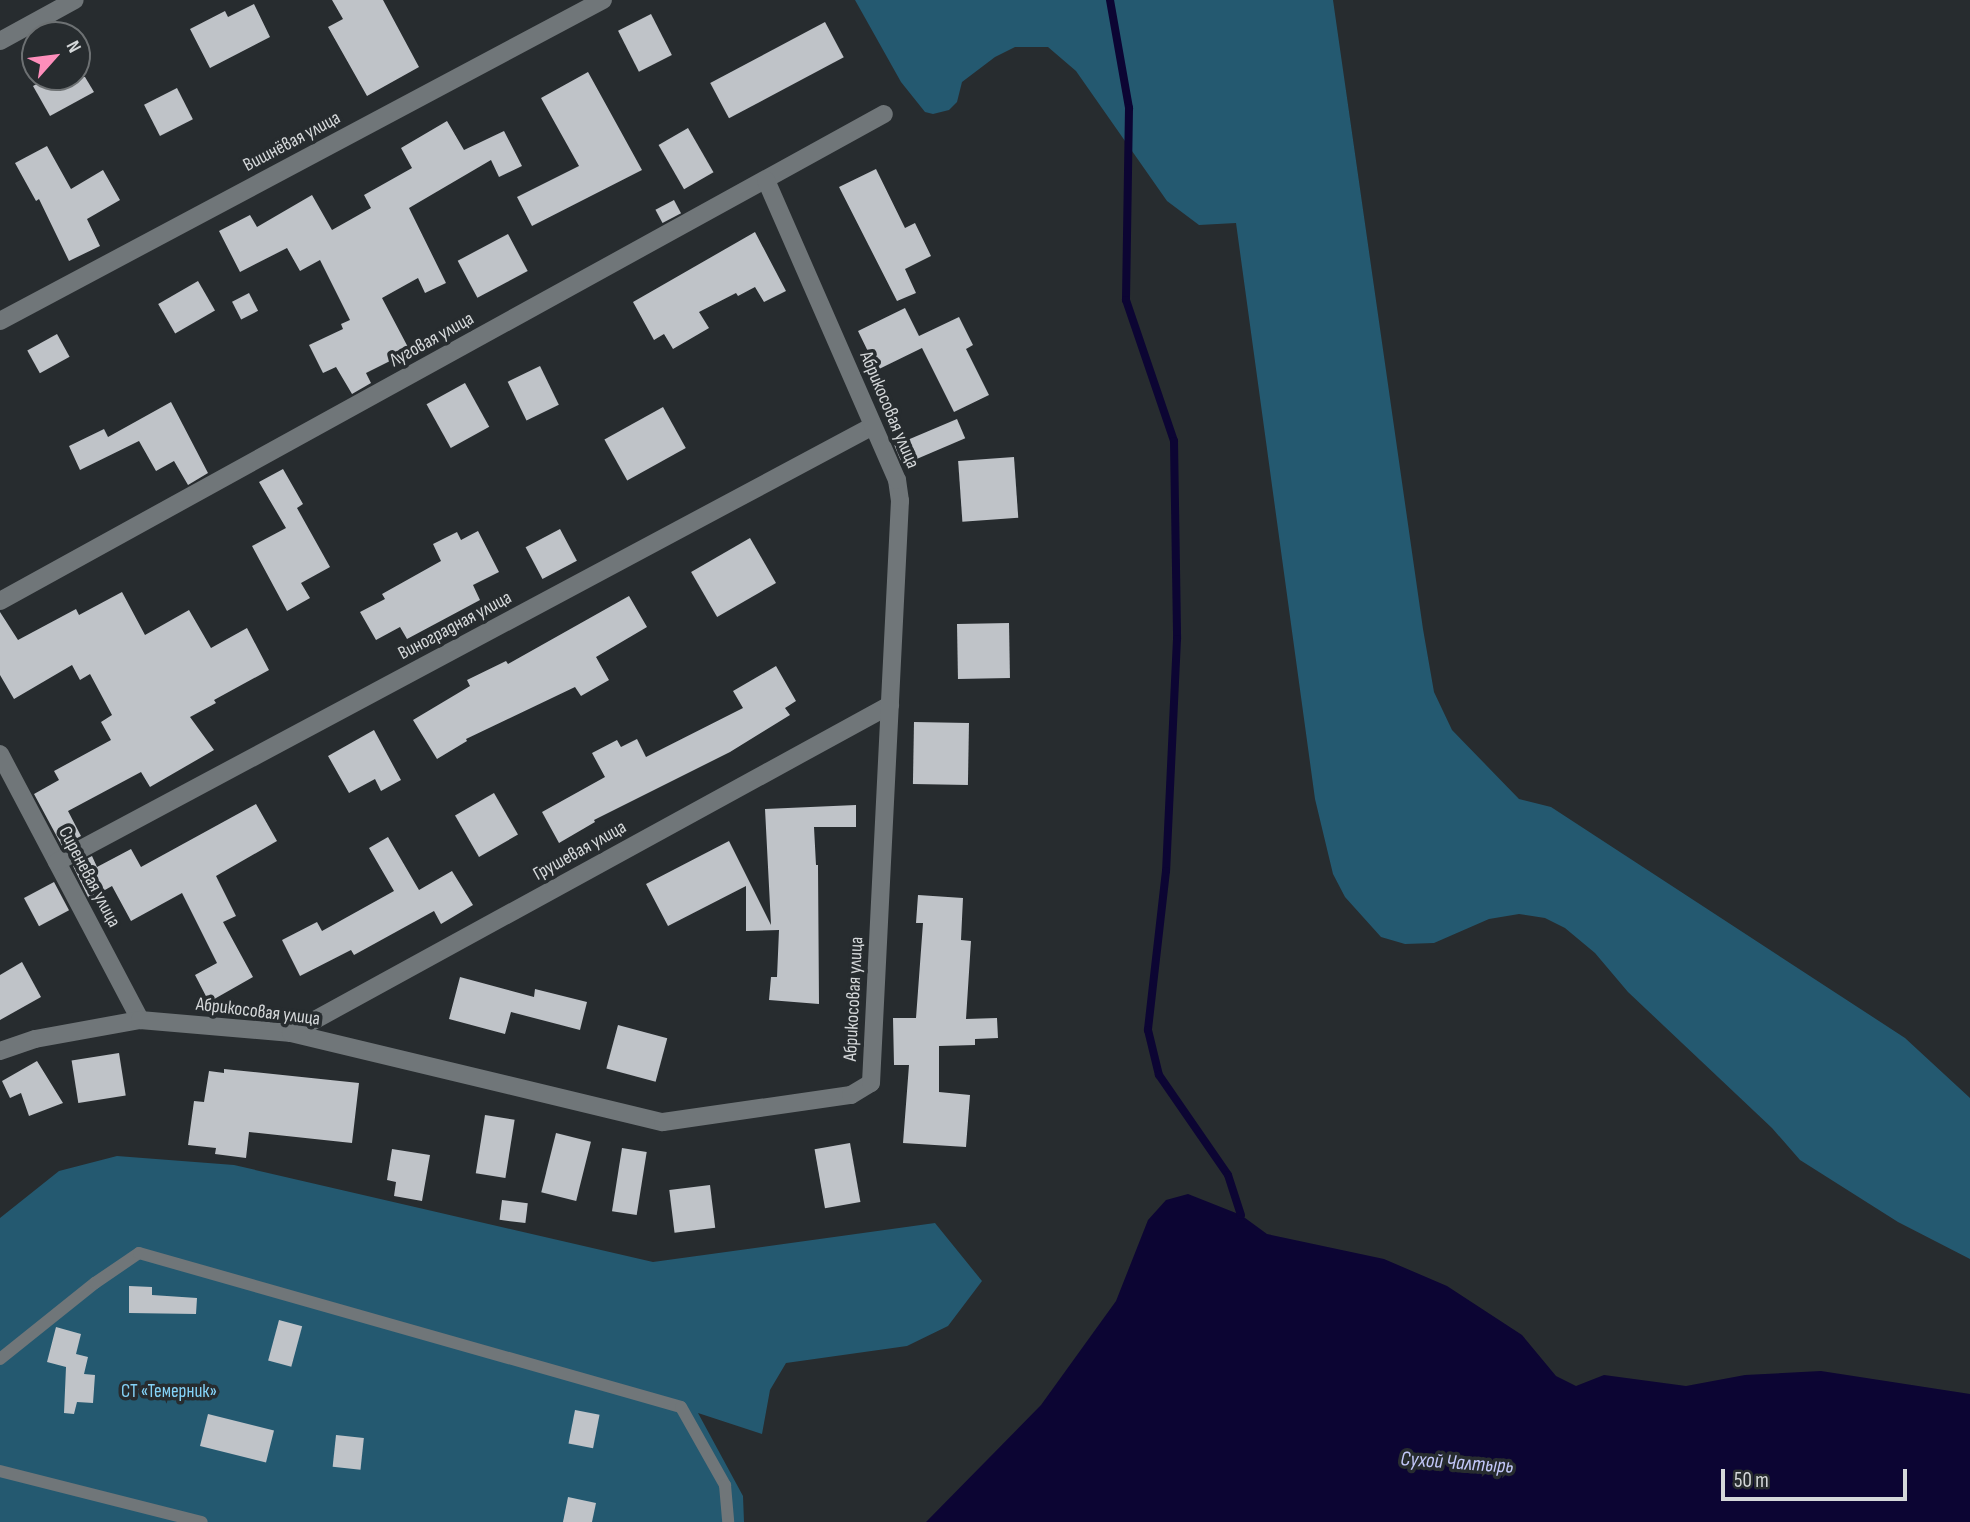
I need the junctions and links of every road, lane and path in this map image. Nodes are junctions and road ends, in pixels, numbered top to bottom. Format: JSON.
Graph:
{"nodes":[{"id":1,"x":75,"y":0,"type":"edge"},
{"id":2,"x":603,"y":0,"type":"edge"},
{"id":3,"x":0,"y":41,"type":"edge"},
{"id":4,"x":884,"y":114,"type":"dead end"},
{"id":5,"x":766,"y":180,"type":"junction"},
{"id":6,"x":0,"y":321,"type":"edge"},
{"id":7,"x":873,"y":426,"type":"junction"},
{"id":8,"x":0,"y":601,"type":"edge"},
{"id":9,"x":890,"y":705,"type":"junction"},
{"id":10,"x":0,"y":754,"type":"edge"},
{"id":11,"x":57,"y":862,"type":"junction"},
{"id":12,"x":140,"y":1020,"type":"junction"},
{"id":13,"x":291,"y":1033,"type":"junction"},
{"id":14,"x":0,"y":1051,"type":"edge"},
{"id":15,"x":0,"y":1359,"type":"edge"},
{"id":16,"x":0,"y":1471,"type":"edge"},
{"id":17,"x":202,"y":1522,"type":"edge"},
{"id":18,"x":728,"y":1522,"type":"edge"}],
"edges":[{"from":1,"to":3,"type":"street"},
{"from":2,"to":6,"type":"street","name":"Вишнёвая улица"},
{"from":4,"to":5,"type":"street","name":"Луговая улица"},
{"from":5,"to":7,"type":"street","name":"Абрикосовая улица"},
{"from":5,"to":8,"type":"street","name":"Луговая улица"},
{"from":7,"to":9,"type":"street","name":"Абрикосовая улица"},
{"from":7,"to":11,"type":"street","name":"Виноградная улица"},
{"from":9,"to":13,"type":"street","name":"Грушевая улица"},
{"from":9,"to":13,"type":"street","name":"Абрикосовая улица"},
{"from":10,"to":11,"type":"street","name":"Сиреневая улица"},
{"from":11,"to":12,"type":"street","name":"Сиреневая улица"},
{"from":12,"to":13,"type":"street","name":"Абрикосовая улица"},
{"from":12,"to":14,"type":"street","name":"Абрикосовая улица"},
{"from":15,"to":18,"type":"lane"},
{"from":16,"to":17,"type":"lane"}]}
